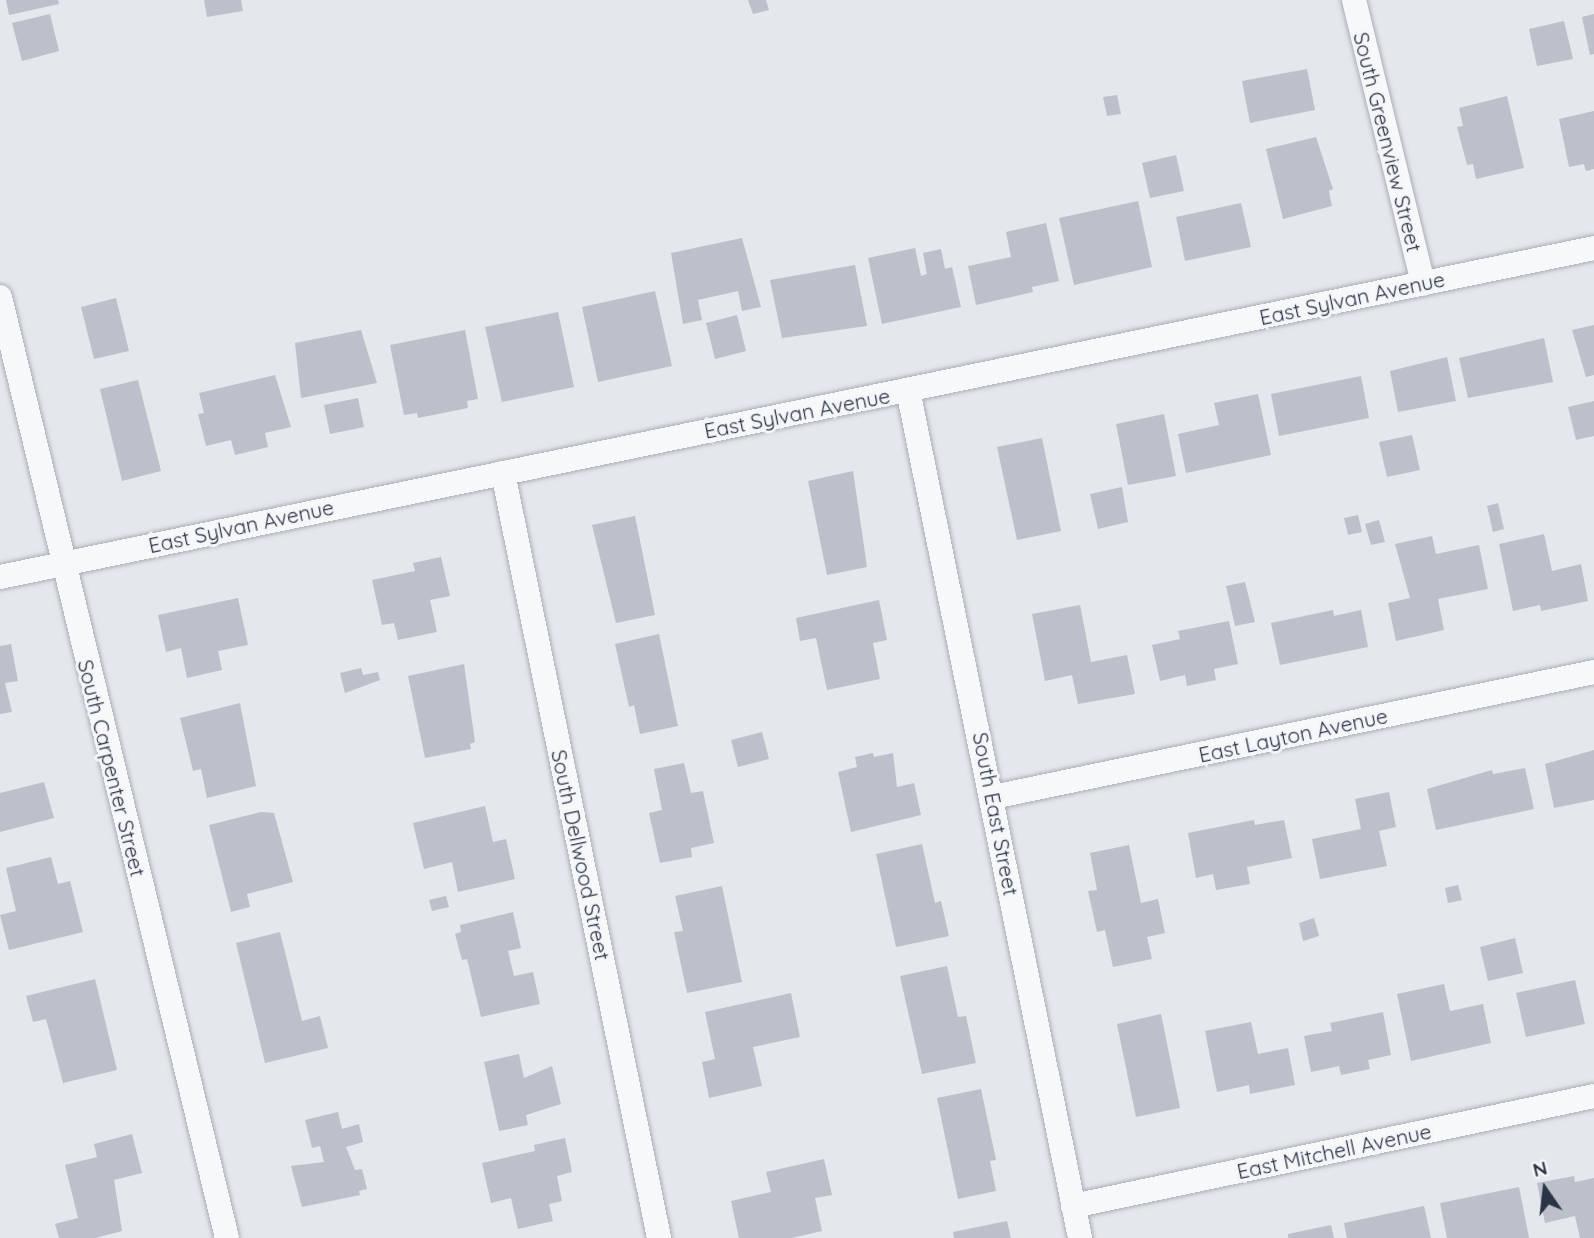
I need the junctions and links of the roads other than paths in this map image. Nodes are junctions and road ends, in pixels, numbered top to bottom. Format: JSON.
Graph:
{"nodes":[{"id":1,"x":1354,"y":0,"type":"edge"},
{"id":2,"x":1594,"y":248,"type":"edge"},
{"id":3,"x":1423,"y":284,"type":"junction"},
{"id":4,"x":0,"y":297,"type":"edge"},
{"id":5,"x":908,"y":390,"type":"junction"},
{"id":6,"x":502,"y":473,"type":"junction"},
{"id":7,"x":62,"y":564,"type":"junction"},
{"id":8,"x":0,"y":577,"type":"edge"},
{"id":9,"x":1594,"y":673,"type":"edge"},
{"id":10,"x":993,"y":797,"type":"junction"},
{"id":11,"x":1594,"y":1096,"type":"edge"},
{"id":12,"x":1073,"y":1206,"type":"junction"},
{"id":13,"x":227,"y":1238,"type":"edge"},
{"id":14,"x":659,"y":1238,"type":"edge"},
{"id":15,"x":1080,"y":1238,"type":"edge"}],
"edges":[{"from":1,"to":3,"type":"street","name":"South Greenview Street"},
{"from":2,"to":3,"type":"street","name":"East Sylvan Avenue"},
{"from":3,"to":5,"type":"street","name":"East Sylvan Avenue"},
{"from":4,"to":7,"type":"street","name":"South Carpenter Street"},
{"from":5,"to":6,"type":"street","name":"East Sylvan Avenue"},
{"from":5,"to":10,"type":"street","name":"South East Street"},
{"from":6,"to":7,"type":"street","name":"East Sylvan Avenue"},
{"from":6,"to":14,"type":"street","name":"South Dellwood Street"},
{"from":7,"to":8,"type":"street","name":"East Sylvan Avenue"},
{"from":7,"to":13,"type":"street","name":"South Carpenter Street"},
{"from":9,"to":10,"type":"street","name":"East Layton Avenue"},
{"from":10,"to":12,"type":"street","name":"South East Street"},
{"from":11,"to":12,"type":"street","name":"East Mitchell Avenue"},
{"from":12,"to":15,"type":"street","name":"South East Street"}]}
